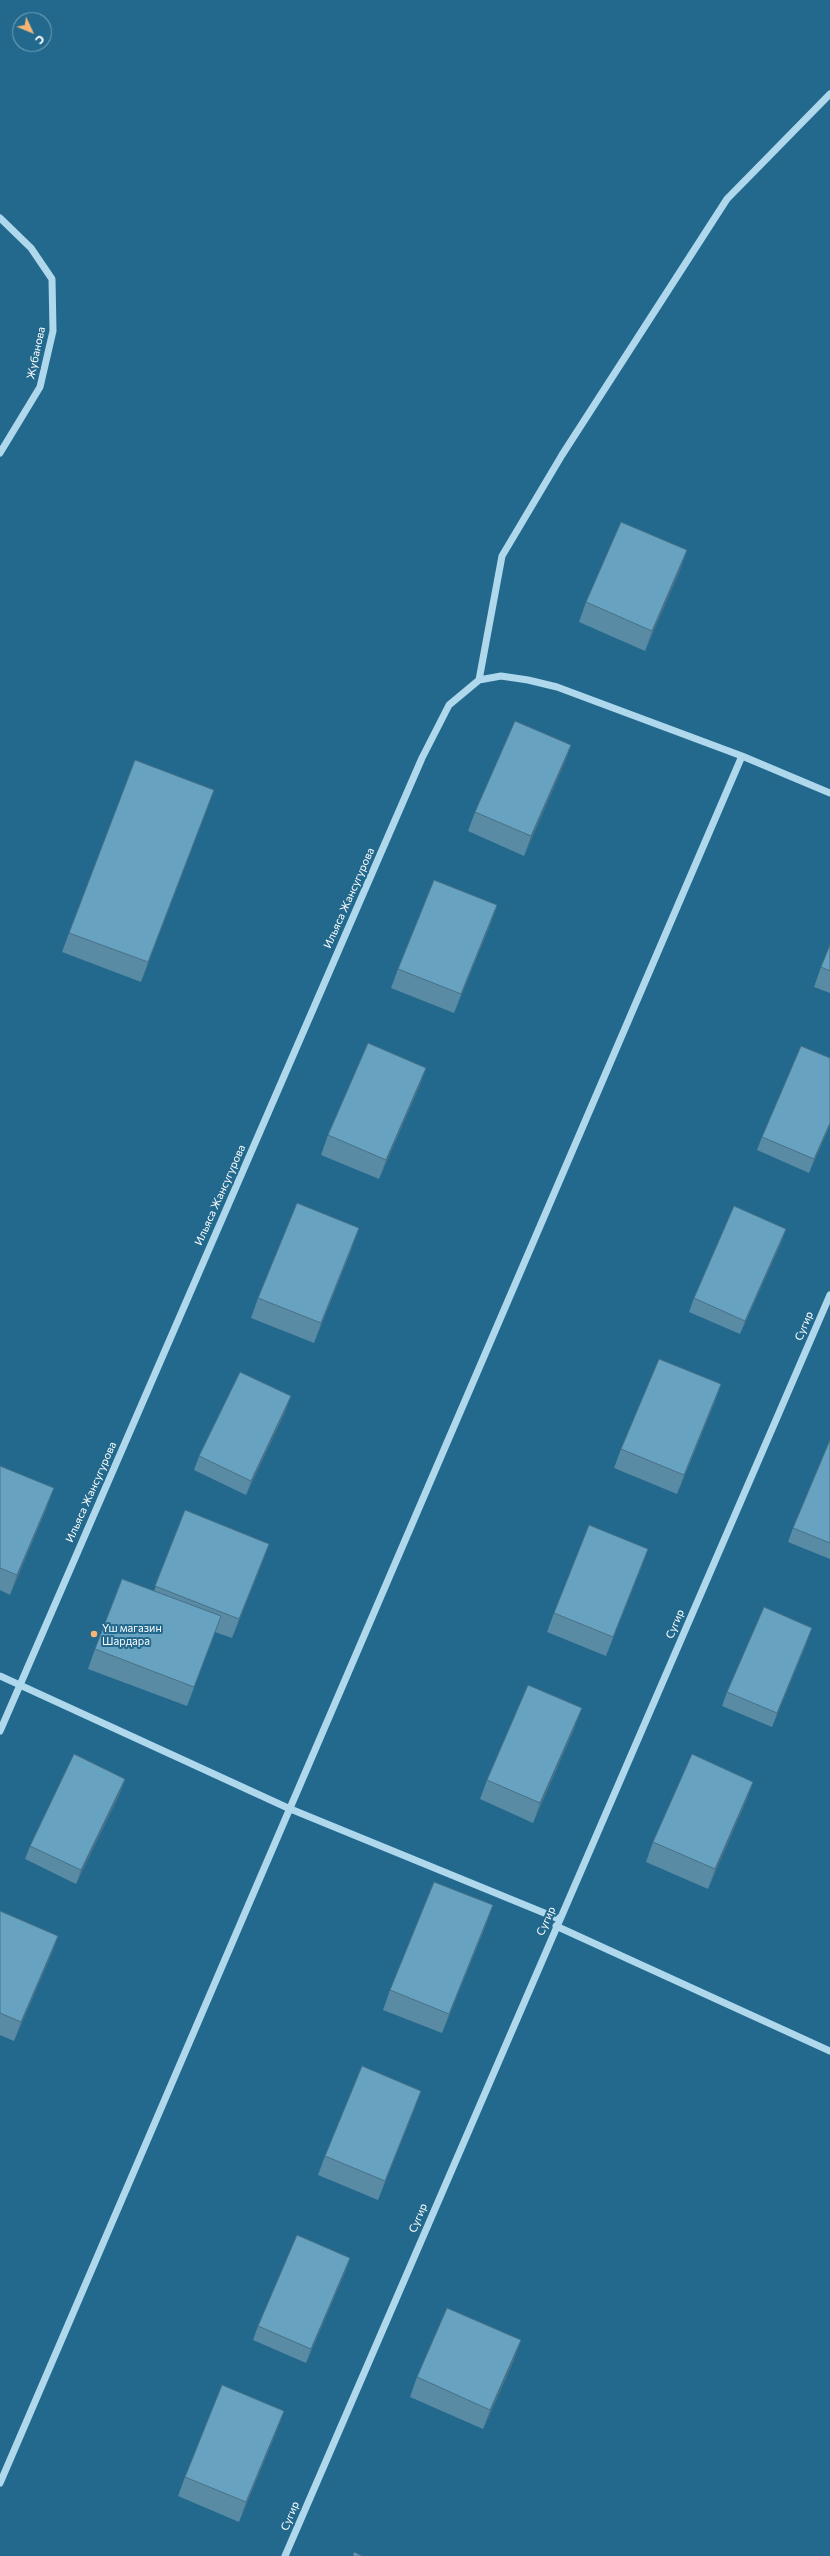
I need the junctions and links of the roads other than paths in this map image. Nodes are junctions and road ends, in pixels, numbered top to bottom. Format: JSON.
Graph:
{"nodes":[{"id":1,"x":830,"y":94,"type":"edge"},
{"id":2,"x":0,"y":218,"type":"edge"},
{"id":3,"x":0,"y":453,"type":"edge"},
{"id":4,"x":478,"y":680,"type":"junction"},
{"id":5,"x":742,"y":756,"type":"junction"},
{"id":6,"x":830,"y":793,"type":"edge"},
{"id":7,"x":830,"y":1295,"type":"edge"},
{"id":8,"x":0,"y":1676,"type":"edge"},
{"id":9,"x":19,"y":1685,"type":"junction"},
{"id":10,"x":0,"y":1731,"type":"edge"},
{"id":11,"x":288,"y":1808,"type":"junction"},
{"id":12,"x":557,"y":1923,"type":"junction"},
{"id":13,"x":830,"y":2051,"type":"edge"},
{"id":14,"x":0,"y":2483,"type":"edge"},
{"id":15,"x":285,"y":2556,"type":"edge"}],
"edges":[{"from":1,"to":4,"type":"street"},
{"from":2,"to":3,"type":"street","name":"Жубанова"},
{"from":4,"to":5,"type":"street"},
{"from":4,"to":9,"type":"street","name":"Ильяса Жансугурова"},
{"from":5,"to":6,"type":"street"},
{"from":5,"to":11,"type":"street"},
{"from":7,"to":12,"type":"street","name":"Сугир"},
{"from":8,"to":9,"type":"street"},
{"from":9,"to":10,"type":"street","name":"Ильяса Жансугурова"},
{"from":9,"to":11,"type":"street"},
{"from":11,"to":12,"type":"street"},
{"from":11,"to":14,"type":"street"},
{"from":12,"to":13,"type":"street"},
{"from":12,"to":15,"type":"street","name":"Сугир"}]}
